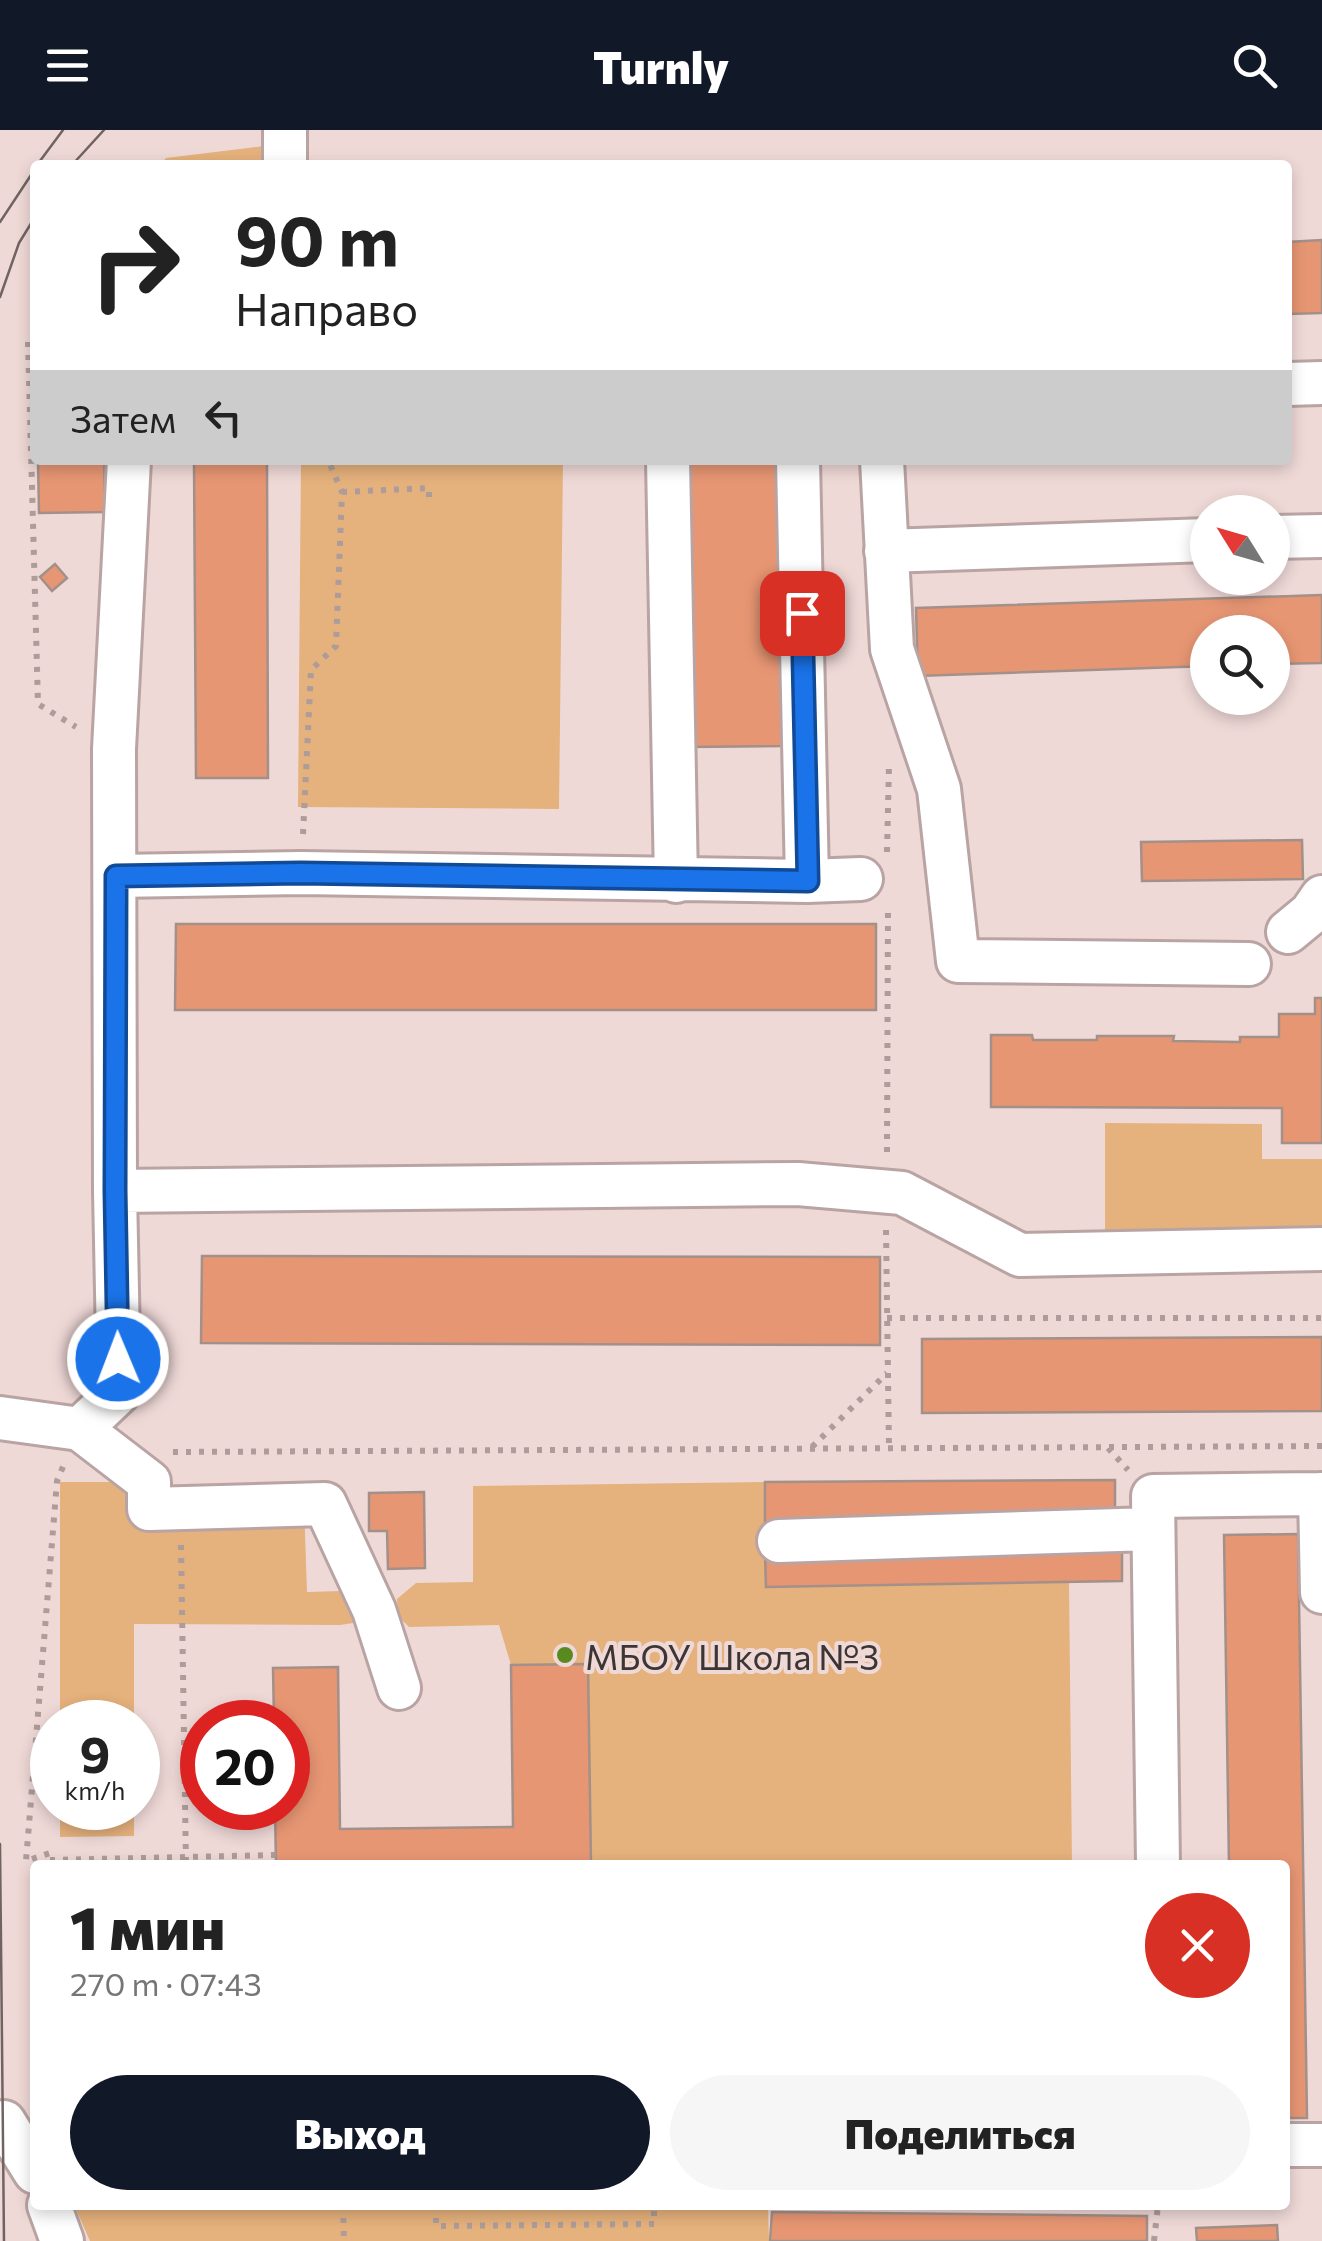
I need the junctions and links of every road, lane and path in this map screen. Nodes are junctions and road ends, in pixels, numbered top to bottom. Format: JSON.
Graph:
{"nodes":[{"id":1,"x":285,"y":130,"type":"edge"},
{"id":2,"x":285,"y":160,"type":"edge"},
{"id":3,"x":28,"y":342,"type":"dead end"},
{"id":4,"x":1322,"y":383,"type":"edge"},
{"id":5,"x":1292,"y":384,"type":"edge"},
{"id":6,"x":30,"y":414,"type":"edge"},
{"id":7,"x":31,"y":465,"type":"edge"},
{"id":8,"x":129,"y":465,"type":"edge"},
{"id":9,"x":330,"y":465,"type":"edge"},
{"id":10,"x":668,"y":465,"type":"edge"},
{"id":11,"x":798,"y":465,"type":"edge"},
{"id":12,"x":882,"y":465,"type":"edge"},
{"id":13,"x":342,"y":492,"type":"junction"},
{"id":14,"x":429,"y":498,"type":"dead end"},
{"id":15,"x":1322,"y":536,"type":"edge"},
{"id":16,"x":1290,"y":537,"type":"edge"},
{"id":17,"x":1190,"y":541,"type":"edge"},
{"id":18,"x":886,"y":551,"type":"junction"},
{"id":19,"x":84,"y":732,"type":"dead end"},
{"id":20,"x":889,"y":747,"type":"dead end"},
{"id":21,"x":301,"y":873,"type":"junction"},
{"id":22,"x":116,"y":876,"type":"junction"},
{"id":23,"x":676,"y":881,"type":"junction"},
{"id":24,"x":808,"y":881,"type":"junction"},
{"id":25,"x":879,"y":883,"type":"junction"},
{"id":26,"x":1322,"y":897,"type":"edge"},
{"id":27,"x":1288,"y":932,"type":"dead end"},
{"id":28,"x":1249,"y":964,"type":"dead end"},
{"id":29,"x":115,"y":1191,"type":"junction"},
{"id":30,"x":886,"y":1191,"type":"junction"},
{"id":31,"x":1322,"y":1250,"type":"edge"},
{"id":32,"x":887,"y":1318,"type":"junction"},
{"id":33,"x":1322,"y":1318,"type":"edge"},
{"id":34,"x":887,"y":1373,"type":"junction"},
{"id":35,"x":0,"y":1418,"type":"edge"},
{"id":36,"x":80,"y":1429,"type":"junction"},
{"id":37,"x":1322,"y":1446,"type":"edge"},
{"id":38,"x":811,"y":1448,"type":"junction"},
{"id":39,"x":888,"y":1449,"type":"junction"},
{"id":40,"x":155,"y":1452,"type":"dead end"},
{"id":41,"x":1321,"y":1494,"type":"edge"},
{"id":42,"x":180,"y":1508,"type":"junction"},
{"id":43,"x":1151,"y":1529,"type":"junction"},
{"id":44,"x":779,"y":1541,"type":"dead end"},
{"id":45,"x":1322,"y":1592,"type":"edge"},
{"id":46,"x":400,"y":1688,"type":"dead end"},
{"id":47,"x":276,"y":1855,"type":"dead end"},
{"id":48,"x":30,"y":1860,"type":"edge"},
{"id":49,"x":31,"y":1860,"type":"edge"},
{"id":50,"x":50,"y":1860,"type":"edge"},
{"id":51,"x":186,"y":1860,"type":"edge"},
{"id":52,"x":212,"y":1860,"type":"edge"},
{"id":53,"x":1158,"y":1860,"type":"edge"},
{"id":54,"x":0,"y":2128,"type":"edge"},
{"id":55,"x":1290,"y":2145,"type":"edge"},
{"id":56,"x":1322,"y":2145,"type":"edge"},
{"id":57,"x":30,"y":2164,"type":"edge"},
{"id":58,"x":51,"y":2210,"type":"edge"},
{"id":59,"x":343,"y":2210,"type":"edge"},
{"id":60,"x":436,"y":2210,"type":"edge"},
{"id":61,"x":654,"y":2210,"type":"edge"},
{"id":62,"x":1157,"y":2210,"type":"edge"},
{"id":63,"x":62,"y":2241,"type":"edge"},
{"id":64,"x":344,"y":2241,"type":"edge"},
{"id":65,"x":1154,"y":2241,"type":"edge"}],
"edges":[{"from":1,"to":2,"type":"lane"},
{"from":3,"to":6,"type":"path"},
{"from":4,"to":5,"type":"lane"},
{"from":7,"to":19,"type":"path"},
{"from":8,"to":22,"type":"lane"},
{"from":9,"to":13,"type":"path"},
{"from":10,"to":23,"type":"lane"},
{"from":11,"to":24,"type":"lane"},
{"from":12,"to":18,"type":"lane"},
{"from":13,"to":14,"type":"path"},
{"from":13,"to":21,"type":"path"},
{"from":15,"to":16,"type":"lane"},
{"from":17,"to":18,"type":"lane"},
{"from":18,"to":28,"type":"lane"},
{"from":20,"to":25,"type":"path"},
{"from":21,"to":22,"type":"lane"},
{"from":21,"to":23,"type":"lane"},
{"from":22,"to":29,"type":"lane"},
{"from":23,"to":24,"type":"lane"},
{"from":24,"to":25,"type":"lane"},
{"from":25,"to":30,"type":"path"},
{"from":26,"to":27,"type":"lane"},
{"from":29,"to":30,"type":"lane"},
{"from":29,"to":36,"type":"lane"},
{"from":30,"to":31,"type":"lane"},
{"from":30,"to":32,"type":"path"},
{"from":32,"to":33,"type":"path"},
{"from":32,"to":34,"type":"path"},
{"from":34,"to":38,"type":"path"},
{"from":34,"to":39,"type":"path"},
{"from":35,"to":36,"type":"lane"},
{"from":36,"to":42,"type":"lane"},
{"from":36,"to":48,"type":"path"},
{"from":37,"to":39,"type":"path"},
{"from":38,"to":39,"type":"path"},
{"from":38,"to":40,"type":"path"},
{"from":41,"to":43,"type":"lane"},
{"from":41,"to":45,"type":"lane"},
{"from":42,"to":46,"type":"lane"},
{"from":42,"to":51,"type":"path"},
{"from":43,"to":44,"type":"lane"},
{"from":43,"to":53,"type":"lane"},
{"from":47,"to":52,"type":"path"},
{"from":49,"to":50,"type":"path"},
{"from":54,"to":57,"type":"lane"},
{"from":55,"to":56,"type":"lane"},
{"from":58,"to":63,"type":"lane"},
{"from":59,"to":64,"type":"path"},
{"from":60,"to":61,"type":"path"},
{"from":62,"to":65,"type":"path"}]}
